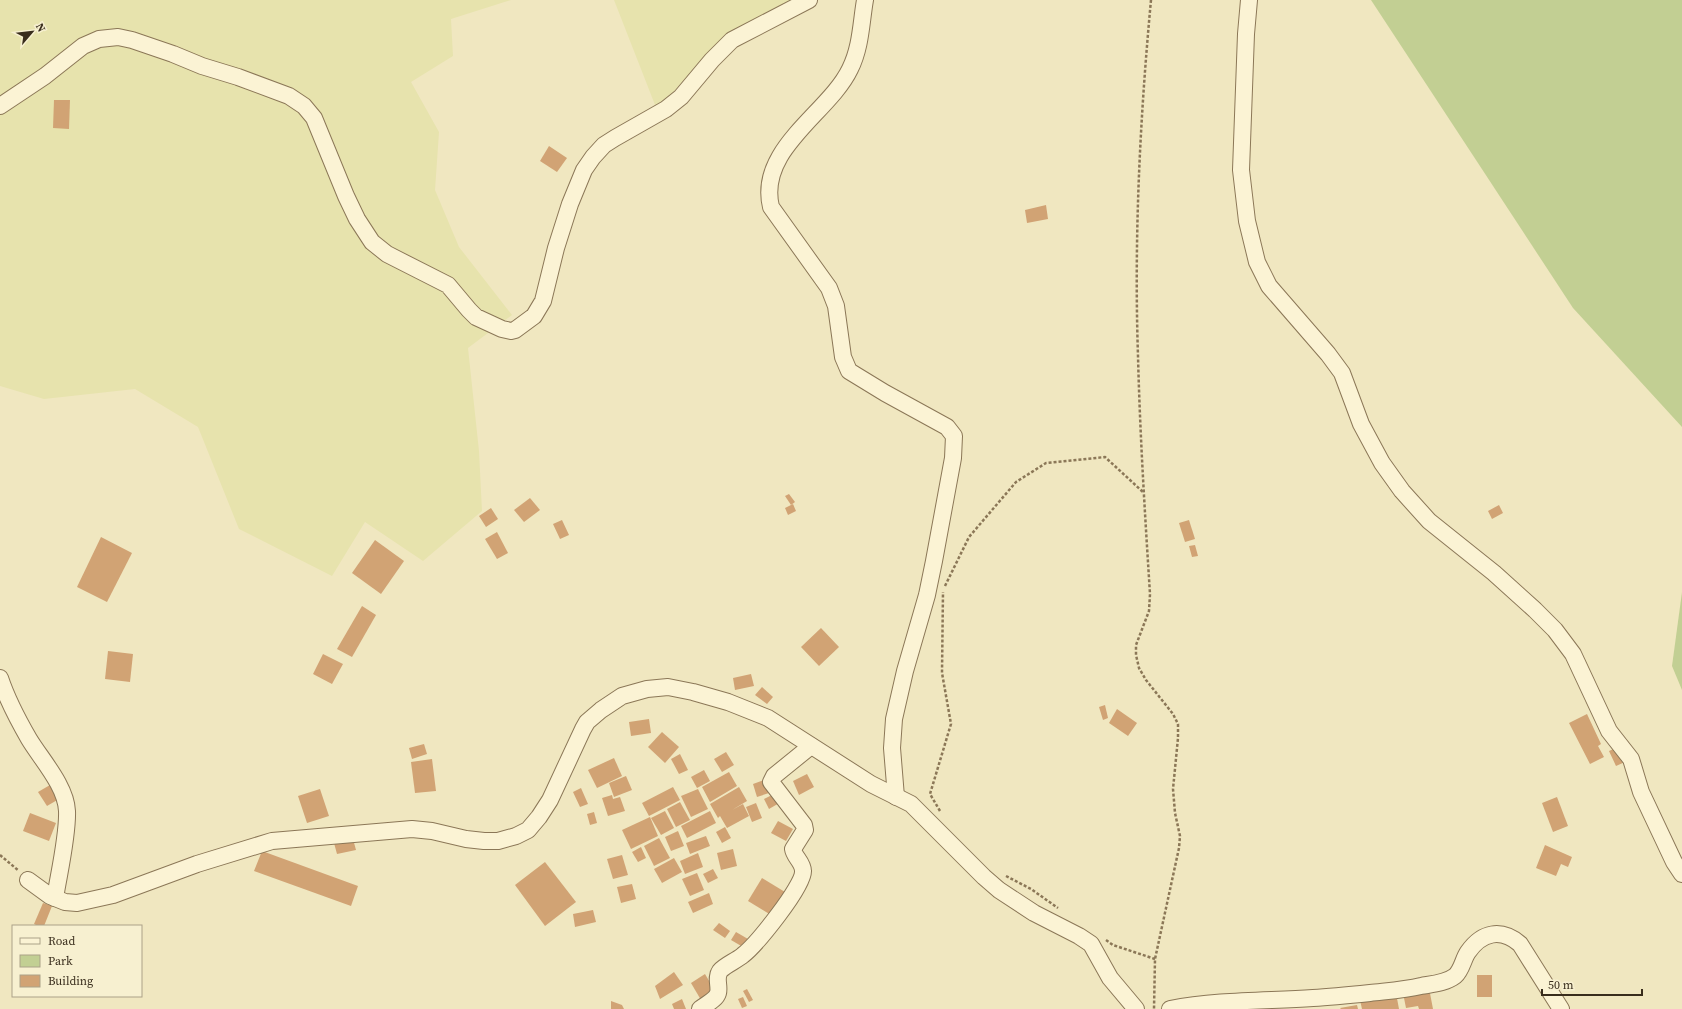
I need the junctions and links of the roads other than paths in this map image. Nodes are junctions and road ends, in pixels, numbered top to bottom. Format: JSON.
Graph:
{"nodes":[{"id":1,"x":809,"y":0,"type":"edge"},
{"id":2,"x":865,"y":0,"type":"edge"},
{"id":3,"x":1249,"y":0,"type":"edge"},
{"id":4,"x":0,"y":106,"type":"edge"},
{"id":5,"x":0,"y":678,"type":"edge"},
{"id":6,"x":811,"y":746,"type":"junction"},
{"id":7,"x":896,"y":797,"type":"junction"},
{"id":8,"x":1682,"y":874,"type":"edge"},
{"id":9,"x":28,"y":880,"type":"road end"},
{"id":10,"x":54,"y":898,"type":"junction"},
{"id":11,"x":700,"y":1009,"type":"edge"},
{"id":12,"x":1136,"y":1009,"type":"edge"},
{"id":13,"x":1170,"y":1009,"type":"edge"},
{"id":14,"x":1561,"y":1009,"type":"edge"}],
"edges":[{"from":1,"to":4,"type":"street"},
{"from":2,"to":7,"type":"street"},
{"from":3,"to":8,"type":"street"},
{"from":5,"to":10,"type":"street"},
{"from":6,"to":7,"type":"street"},
{"from":6,"to":10,"type":"street"},
{"from":6,"to":11,"type":"street"},
{"from":7,"to":12,"type":"street"},
{"from":9,"to":10,"type":"street"},
{"from":13,"to":14,"type":"street"}]}
